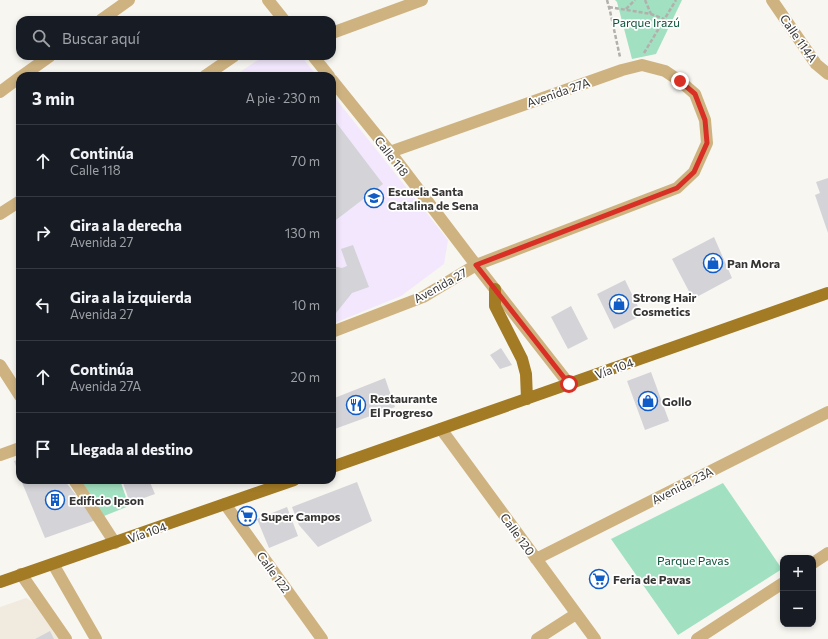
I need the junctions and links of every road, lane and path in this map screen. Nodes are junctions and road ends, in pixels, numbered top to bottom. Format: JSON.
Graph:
{"nodes":[{"id":1,"x":129,"y":0,"type":"edge"},
{"id":2,"x":268,"y":0,"type":"edge"},
{"id":3,"x":422,"y":0,"type":"edge"},
{"id":4,"x":607,"y":0,"type":"edge"},
{"id":5,"x":635,"y":0,"type":"edge"},
{"id":6,"x":645,"y":0,"type":"edge"},
{"id":7,"x":676,"y":0,"type":"edge"},
{"id":8,"x":772,"y":0,"type":"edge"},
{"id":9,"x":609,"y":7,"type":"junction"},
{"id":10,"x":626,"y":10,"type":"junction"},
{"id":11,"x":651,"y":14,"type":"junction"},
{"id":12,"x":107,"y":16,"type":"edge"},
{"id":13,"x":281,"y":16,"type":"edge"},
{"id":14,"x":664,"y":19,"type":"junction"},
{"id":15,"x":336,"y":32,"type":"edge"},
{"id":16,"x":44,"y":60,"type":"edge"},
{"id":17,"x":228,"y":60,"type":"edge"},
{"id":18,"x":316,"y":60,"type":"edge"},
{"id":19,"x":642,"y":66,"type":"junction"},
{"id":20,"x":622,"y":70,"type":"junction"},
{"id":21,"x":28,"y":72,"type":"edge"},
{"id":22,"x":211,"y":72,"type":"edge"},
{"id":23,"x":326,"y":72,"type":"edge"},
{"id":24,"x":828,"y":74,"type":"edge"},
{"id":25,"x":16,"y":81,"type":"edge"},
{"id":26,"x":336,"y":85,"type":"edge"},
{"id":27,"x":0,"y":92,"type":"edge"},
{"id":28,"x":705,"y":120,"type":"joint"},
{"id":29,"x":390,"y":152,"type":"junction"},
{"id":30,"x":16,"y":204,"type":"edge"},
{"id":31,"x":0,"y":214,"type":"edge"},
{"id":32,"x":476,"y":265,"type":"junction"},
{"id":33,"x":495,"y":289,"type":"junction"},
{"id":34,"x":828,"y":293,"type":"edge"},
{"id":35,"x":336,"y":330,"type":"edge"},
{"id":36,"x":0,"y":365,"type":"edge"},
{"id":37,"x":569,"y":384,"type":"junction"},
{"id":38,"x":16,"y":390,"type":"edge"},
{"id":39,"x":527,"y":399,"type":"junction"},
{"id":40,"x":828,"y":412,"type":"edge"},
{"id":41,"x":441,"y":429,"type":"junction"},
{"id":42,"x":16,"y":449,"type":"edge"},
{"id":43,"x":0,"y":455,"type":"edge"},
{"id":44,"x":336,"y":466,"type":"edge"},
{"id":45,"x":77,"y":484,"type":"edge"},
{"id":46,"x":282,"y":484,"type":"edge"},
{"id":47,"x":225,"y":504,"type":"junction"},
{"id":48,"x":115,"y":543,"type":"junction"},
{"id":49,"x":828,"y":553,"type":"edge"},
{"id":50,"x":536,"y":559,"type":"junction"},
{"id":51,"x":816,"y":561,"type":"edge"},
{"id":52,"x":53,"y":564,"type":"junction"},
{"id":53,"x":22,"y":574,"type":"junction"},
{"id":54,"x":0,"y":582,"type":"edge"},
{"id":55,"x":780,"y":585,"type":"edge"},
{"id":56,"x":576,"y":614,"type":"junction"},
{"id":57,"x":66,"y":639,"type":"edge"},
{"id":58,"x":96,"y":639,"type":"edge"},
{"id":59,"x":322,"y":639,"type":"edge"},
{"id":60,"x":537,"y":639,"type":"edge"},
{"id":61,"x":595,"y":639,"type":"edge"},
{"id":62,"x":697,"y":639,"type":"edge"}],
"edges":[{"from":1,"to":12,"type":"street"},
{"from":2,"to":13,"type":"street"},
{"from":3,"to":15,"type":"street"},
{"from":4,"to":9,"type":"path"},
{"from":5,"to":10,"type":"path"},
{"from":6,"to":11,"type":"path"},
{"from":7,"to":14,"type":"path"},
{"from":8,"to":24,"type":"street","name":"Calle 114A"},
{"from":9,"to":10,"type":"path"},
{"from":9,"to":20,"type":"path"},
{"from":10,"to":11,"type":"path"},
{"from":11,"to":14,"type":"path"},
{"from":14,"to":19,"type":"path"},
{"from":16,"to":21,"type":"street"},
{"from":17,"to":22,"type":"street"},
{"from":18,"to":23,"type":"street"},
{"from":19,"to":20,"type":"street","name":"Avenida 27A"},
{"from":19,"to":28,"type":"street","name":"Avenida 27A"},
{"from":20,"to":29,"type":"street","name":"Avenida 27A"},
{"from":25,"to":27,"type":"street"},
{"from":26,"to":29,"type":"street","name":"Calle 118"},
{"from":28,"to":32,"type":"street","name":"Avenida 27"},
{"from":29,"to":32,"type":"street","name":"Calle 118"},
{"from":30,"to":31,"type":"street"},
{"from":32,"to":33,"type":"street","name":"Calle 118"},
{"from":32,"to":35,"type":"street","name":"Avenida 27"},
{"from":33,"to":37,"type":"street","name":"Calle 118"},
{"from":33,"to":39,"type":"main road"},
{"from":34,"to":37,"type":"main road","name":"Vía 104"},
{"from":36,"to":38,"type":"street"},
{"from":37,"to":39,"type":"main road","name":"Vía 104"},
{"from":39,"to":41,"type":"main road","name":"Vía 104"},
{"from":40,"to":50,"type":"street","name":"Avenida 23A"},
{"from":41,"to":44,"type":"main road","name":"Vía 104"},
{"from":41,"to":50,"type":"street","name":"Calle 120"},
{"from":42,"to":43,"type":"street"},
{"from":45,"to":48,"type":"street"},
{"from":46,"to":47,"type":"main road","name":"Vía 104"},
{"from":47,"to":48,"type":"main road","name":"Vía 104"},
{"from":47,"to":59,"type":"street","name":"Calle 122"},
{"from":48,"to":52,"type":"main road","name":"Vía 104"},
{"from":49,"to":51,"type":"street"},
{"from":50,"to":56,"type":"street","name":"Calle 120"},
{"from":52,"to":53,"type":"main road","name":"Vía 104"},
{"from":52,"to":58,"type":"street"},
{"from":53,"to":54,"type":"main road","name":"Vía 104"},
{"from":53,"to":57,"type":"street"},
{"from":55,"to":62,"type":"street"},
{"from":56,"to":60,"type":"street"},
{"from":56,"to":61,"type":"street","name":"Calle 120"}]}
